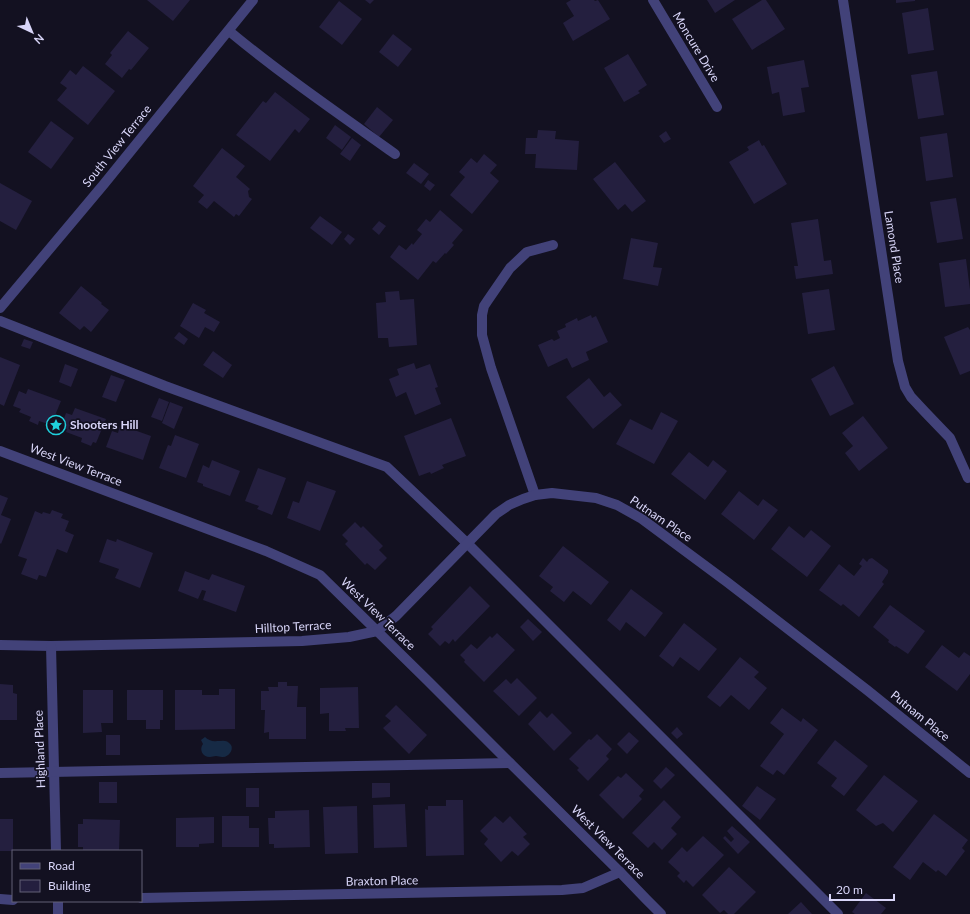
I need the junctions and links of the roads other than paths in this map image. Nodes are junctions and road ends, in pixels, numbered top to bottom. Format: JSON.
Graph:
{"nodes":[{"id":1,"x":253,"y":0,"type":"edge"},
{"id":2,"x":653,"y":0,"type":"edge"},
{"id":3,"x":843,"y":0,"type":"edge"},
{"id":4,"x":229,"y":31,"type":"junction"},
{"id":5,"x":717,"y":107,"type":"dead end"},
{"id":6,"x":395,"y":154,"type":"dead end"},
{"id":7,"x":553,"y":245,"type":"dead end"},
{"id":8,"x":0,"y":308,"type":"edge"},
{"id":9,"x":0,"y":321,"type":"edge"},
{"id":10,"x":0,"y":450,"type":"edge"},
{"id":11,"x":968,"y":478,"type":"dead end"},
{"id":12,"x":535,"y":495,"type":"junction"},
{"id":13,"x":467,"y":542,"type":"junction"},
{"id":14,"x":378,"y":631,"type":"junction"},
{"id":15,"x":0,"y":646,"type":"edge"},
{"id":16,"x":50,"y":646,"type":"junction"},
{"id":17,"x":510,"y":763,"type":"junction"},
{"id":18,"x":0,"y":773,"type":"edge"},
{"id":19,"x":54,"y":773,"type":"junction"},
{"id":20,"x":970,"y":773,"type":"edge"},
{"id":21,"x":56,"y":850,"type":"edge"},
{"id":22,"x":620,"y":872,"type":"junction"},
{"id":23,"x":142,"y":898,"type":"edge"},
{"id":24,"x":0,"y":899,"type":"edge"},
{"id":25,"x":12,"y":900,"type":"edge"},
{"id":26,"x":58,"y":902,"type":"edge"},
{"id":27,"x":58,"y":914,"type":"edge"},
{"id":28,"x":661,"y":914,"type":"edge"},
{"id":29,"x":838,"y":914,"type":"edge"}],
"edges":[{"from":1,"to":4,"type":"street","name":"South View Terrace"},
{"from":2,"to":5,"type":"street","name":"Moncure Drive"},
{"from":3,"to":11,"type":"street","name":"Lamond Place"},
{"from":4,"to":6,"type":"street"},
{"from":4,"to":8,"type":"street","name":"South View Terrace"},
{"from":7,"to":12,"type":"street"},
{"from":9,"to":13,"type":"street"},
{"from":10,"to":14,"type":"street","name":"West View Terrace"},
{"from":12,"to":13,"type":"street","name":"Hilltop Terrace"},
{"from":12,"to":20,"type":"street","name":"Putnam Place"},
{"from":13,"to":14,"type":"street","name":"Hilltop Terrace"},
{"from":13,"to":29,"type":"street"},
{"from":14,"to":16,"type":"street","name":"Hilltop Terrace"},
{"from":14,"to":17,"type":"street","name":"West View Terrace"},
{"from":15,"to":16,"type":"street","name":"Hilltop Terrace"},
{"from":16,"to":19,"type":"street","name":"Highland Place"},
{"from":17,"to":19,"type":"street"},
{"from":17,"to":22,"type":"street","name":"West View Terrace"},
{"from":18,"to":19,"type":"street"},
{"from":19,"to":21,"type":"street","name":"Highland Place"},
{"from":22,"to":23,"type":"street","name":"Braxton Place"},
{"from":22,"to":28,"type":"street","name":"West View Terrace"},
{"from":24,"to":25,"type":"street"},
{"from":26,"to":27,"type":"street"}]}
